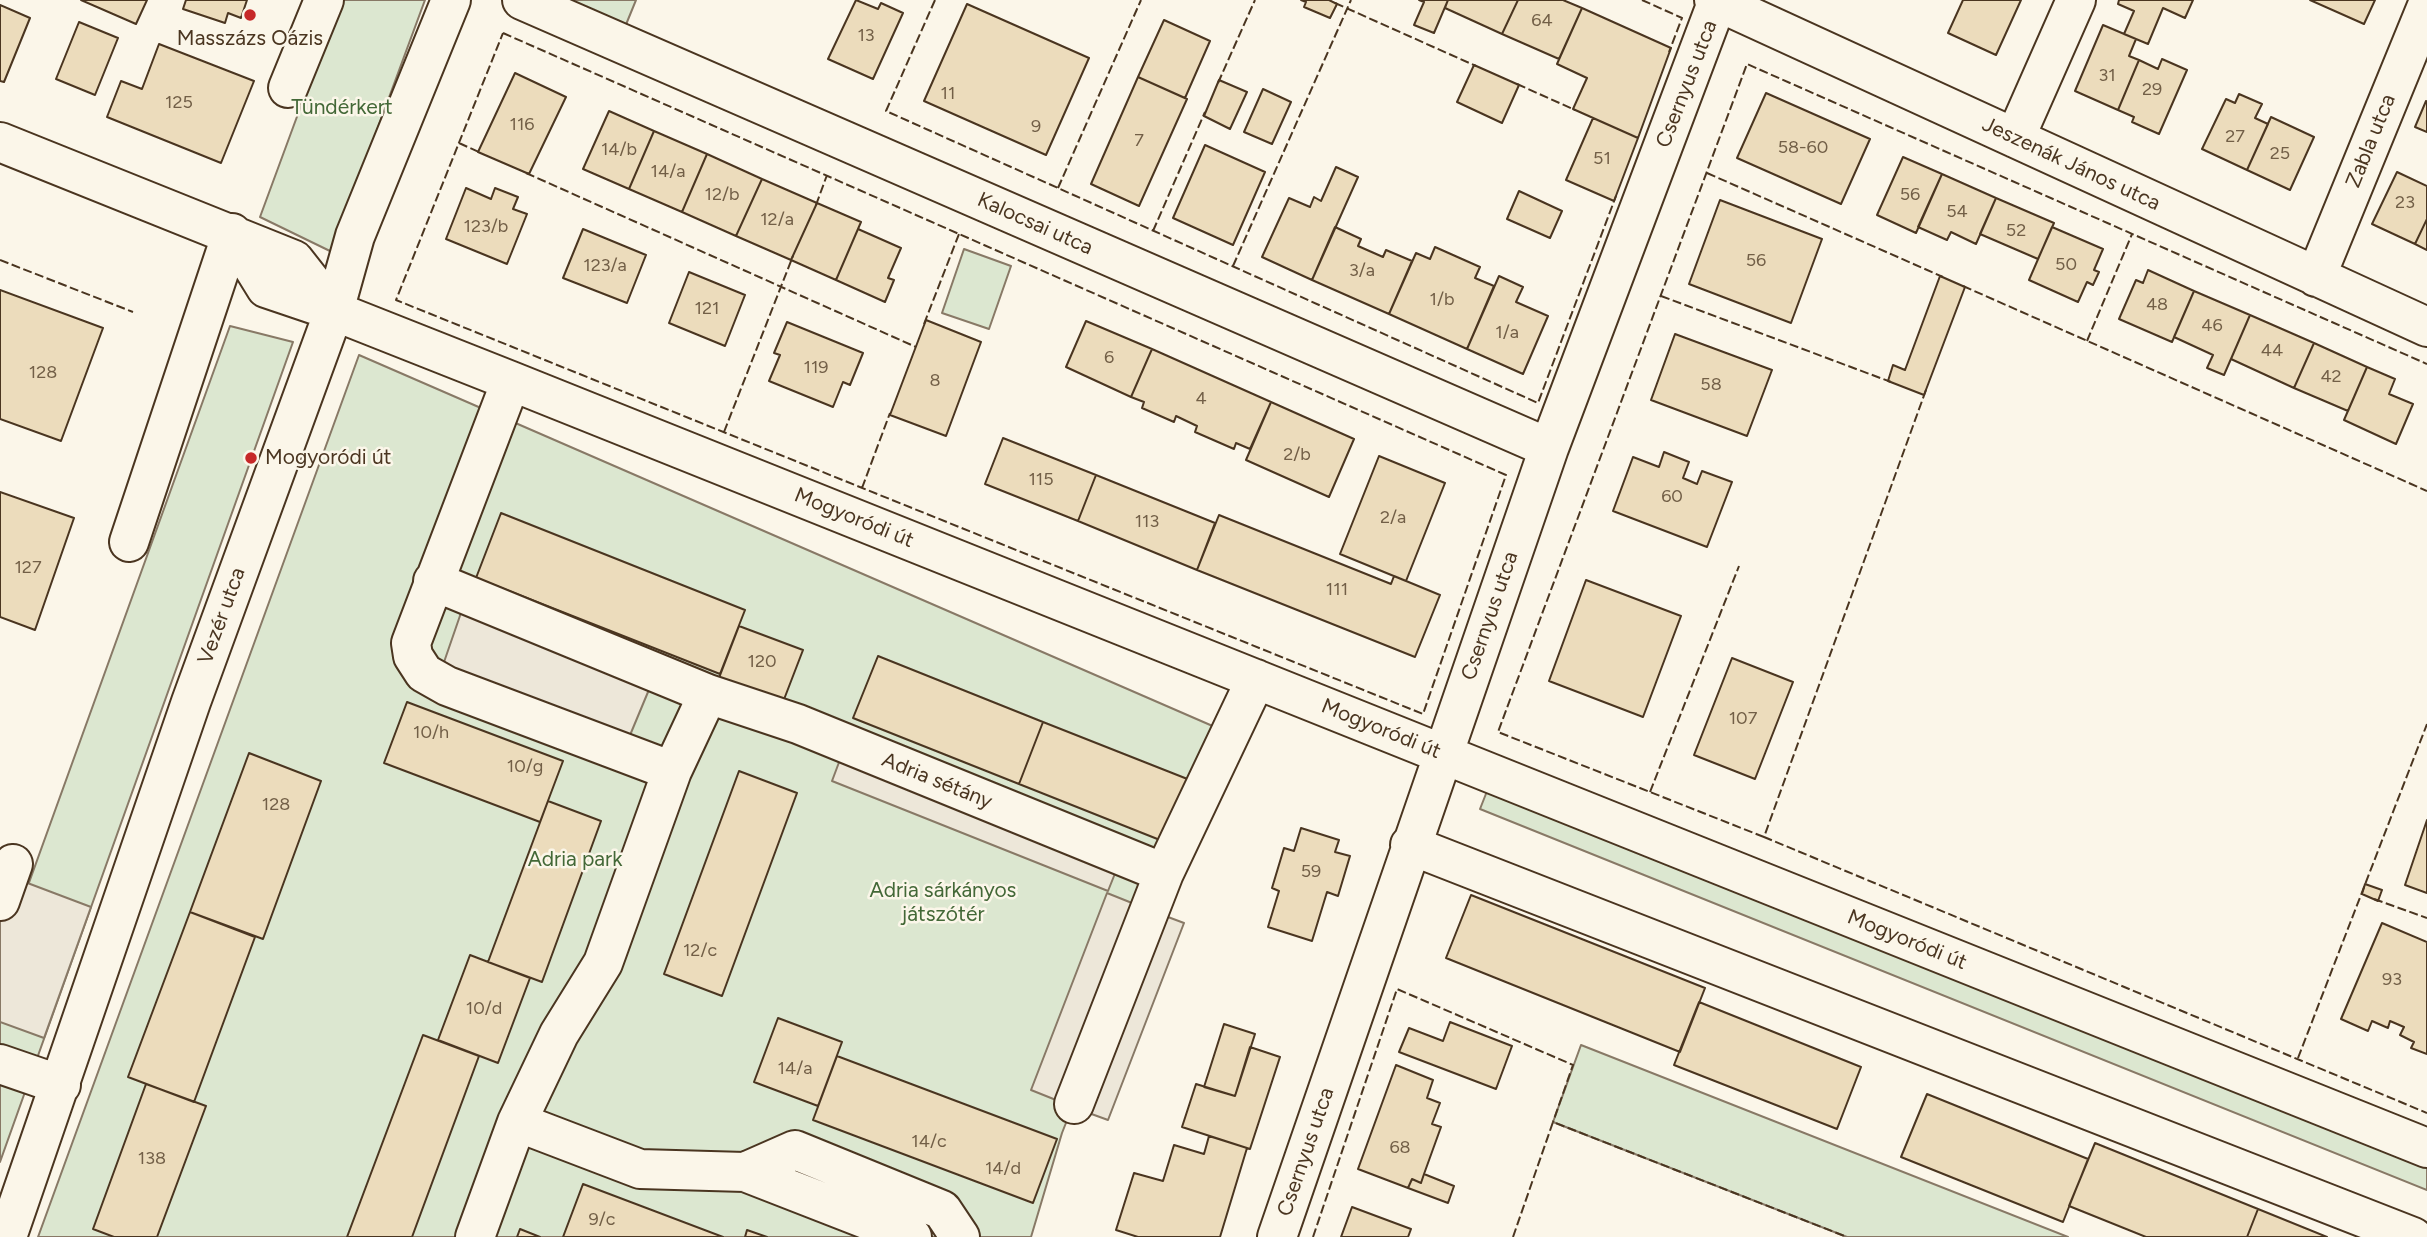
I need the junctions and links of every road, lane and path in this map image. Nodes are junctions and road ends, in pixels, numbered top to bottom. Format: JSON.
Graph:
{"nodes":[{"id":1,"x":324,"y":0,"type":"edge"},
{"id":2,"x":451,"y":0,"type":"edge"},
{"id":3,"x":522,"y":0,"type":"edge"},
{"id":4,"x":2076,"y":0,"type":"edge"},
{"id":5,"x":1717,"y":1,"type":"edge"},
{"id":6,"x":2427,"y":6,"type":"edge"},
{"id":7,"x":288,"y":88,"type":"dead end"},
{"id":8,"x":2015,"y":138,"type":"junction"},
{"id":9,"x":0,"y":142,"type":"edge"},
{"id":10,"x":232,"y":233,"type":"junction"},
{"id":11,"x":2316,"y":277,"type":"junction"},
{"id":12,"x":334,"y":311,"type":"junction"},
{"id":13,"x":2427,"y":327,"type":"edge"},
{"id":14,"x":510,"y":381,"type":"junction"},
{"id":15,"x":1549,"y":448,"type":"junction"},
{"id":16,"x":129,"y":541,"type":"dead end"},
{"id":17,"x":433,"y":581,"type":"junction"},
{"id":18,"x":1256,"y":679,"type":"junction"},
{"id":19,"x":708,"y":694,"type":"junction"},
{"id":20,"x":1441,"y":754,"type":"junction"},
{"id":21,"x":672,"y":771,"type":"junction"},
{"id":22,"x":1410,"y":845,"type":"junction"},
{"id":23,"x":13,"y":864,"type":"dead end"},
{"id":24,"x":1164,"y":873,"type":"junction"},
{"id":25,"x":0,"y":901,"type":"edge"},
{"id":26,"x":0,"y":1064,"type":"edge"},
{"id":27,"x":61,"y":1085,"type":"junction"},
{"id":28,"x":1074,"y":1104,"type":"dead end"},
{"id":29,"x":517,"y":1122,"type":"junction"},
{"id":30,"x":2427,"y":1148,"type":"edge"},
{"id":31,"x":745,"y":1172,"type":"junction"},
{"id":32,"x":7,"y":1237,"type":"edge"},
{"id":33,"x":475,"y":1237,"type":"edge"},
{"id":34,"x":912,"y":1237,"type":"edge"},
{"id":35,"x":960,"y":1237,"type":"edge"},
{"id":36,"x":1277,"y":1237,"type":"edge"},
{"id":37,"x":2413,"y":1237,"type":"edge"}],
"edges":[{"from":1,"to":7,"type":"street"},
{"from":2,"to":12,"type":"street","name":"Vezér utca"},
{"from":3,"to":15,"type":"street","name":"Kalocsai utca"},
{"from":4,"to":8,"type":"street"},
{"from":5,"to":8,"type":"street","name":"Jeszenák János utca"},
{"from":5,"to":15,"type":"street","name":"Csernyus utca"},
{"from":6,"to":11,"type":"street","name":"Zabla utca"},
{"from":8,"to":11,"type":"street","name":"Jeszenák János utca"},
{"from":9,"to":10,"type":"street"},
{"from":10,"to":12,"type":"street"},
{"from":10,"to":16,"type":"street"},
{"from":11,"to":13,"type":"street","name":"Jeszenák János utca"},
{"from":12,"to":14,"type":"street","name":"Mogyoródi út"},
{"from":12,"to":27,"type":"street","name":"Vezér utca"},
{"from":14,"to":17,"type":"street"},
{"from":14,"to":18,"type":"street","name":"Mogyoródi út"},
{"from":15,"to":20,"type":"street","name":"Csernyus utca"},
{"from":17,"to":19,"type":"street","name":"Adria sétány"},
{"from":17,"to":21,"type":"street"},
{"from":18,"to":20,"type":"street","name":"Mogyoródi út"},
{"from":18,"to":24,"type":"street"},
{"from":19,"to":21,"type":"street"},
{"from":19,"to":24,"type":"street","name":"Adria sétány"},
{"from":20,"to":22,"type":"street","name":"Csernyus utca"},
{"from":20,"to":30,"type":"street","name":"Mogyoródi út"},
{"from":21,"to":29,"type":"street"},
{"from":22,"to":36,"type":"street","name":"Csernyus utca"},
{"from":22,"to":37,"type":"street"},
{"from":23,"to":25,"type":"street"},
{"from":24,"to":28,"type":"street"},
{"from":26,"to":27,"type":"street"},
{"from":27,"to":32,"type":"street","name":"Vezér utca"},
{"from":29,"to":31,"type":"street"},
{"from":29,"to":33,"type":"street"},
{"from":31,"to":34,"type":"street"},
{"from":31,"to":35,"type":"street"}]}
